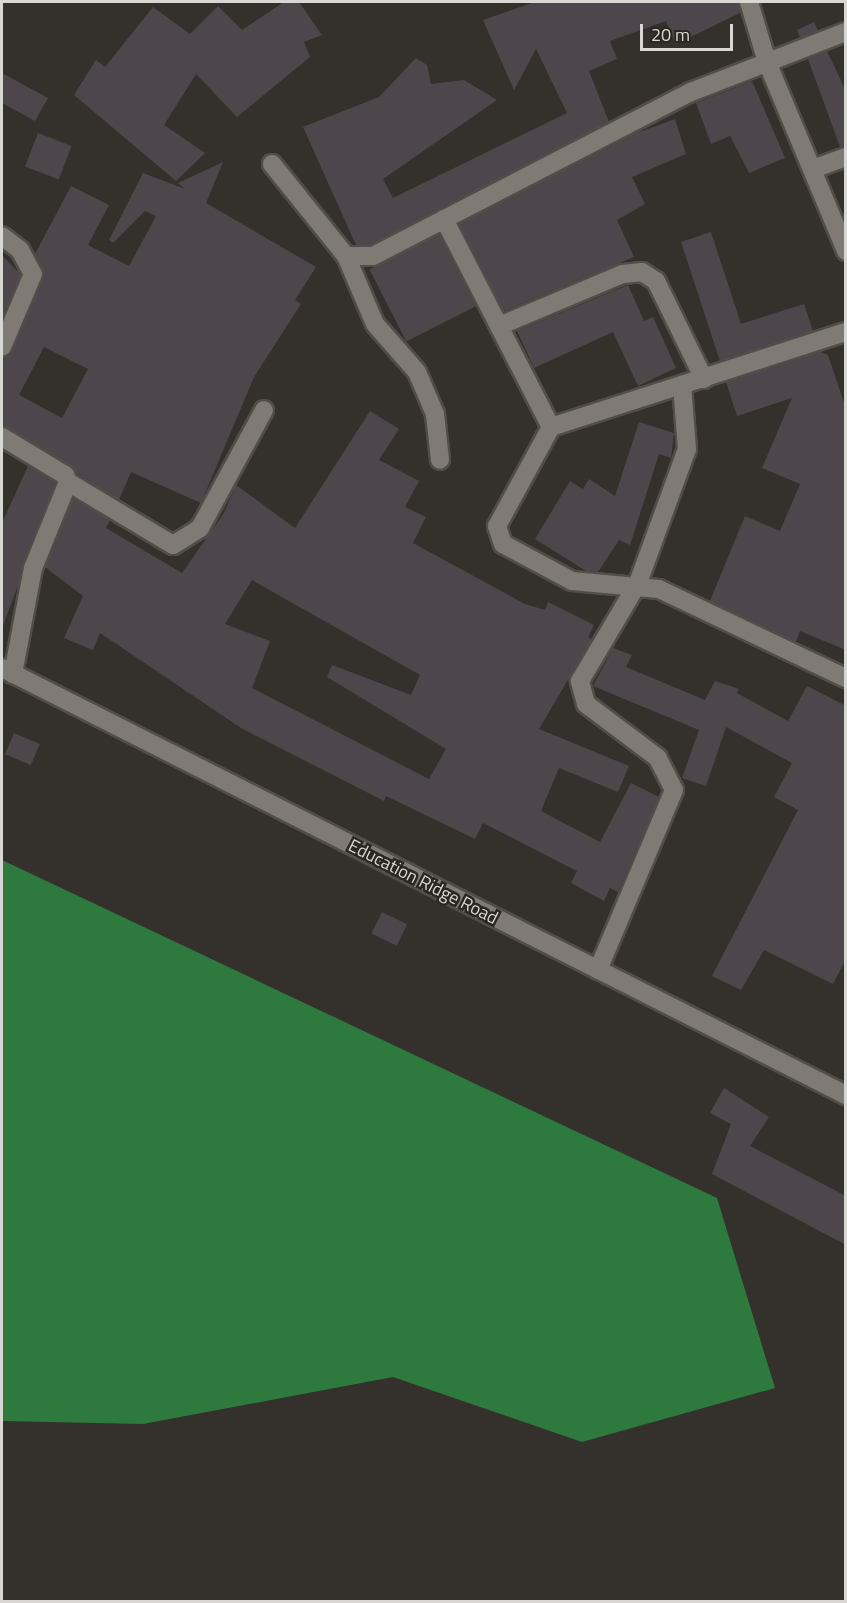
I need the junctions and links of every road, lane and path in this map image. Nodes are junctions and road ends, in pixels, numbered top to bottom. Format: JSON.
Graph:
{"nodes":[{"id":1,"x":749,"y":2,"type":"edge"},
{"id":2,"x":846,"y":32,"type":"edge"},
{"id":3,"x":767,"y":62,"type":"junction"},
{"id":4,"x":846,"y":157,"type":"edge"},
{"id":5,"x":272,"y":164,"type":"dead end"},
{"id":6,"x":813,"y":169,"type":"junction"},
{"id":7,"x":444,"y":219,"type":"junction"},
{"id":8,"x":2,"y":236,"type":"edge"},
{"id":9,"x":846,"y":251,"type":"edge"},
{"id":10,"x":346,"y":256,"type":"junction"},
{"id":11,"x":499,"y":326,"type":"junction"},
{"id":12,"x":846,"y":332,"type":"edge"},
{"id":13,"x":2,"y":347,"type":"edge"},
{"id":14,"x":704,"y":379,"type":"junction"},
{"id":15,"x":682,"y":386,"type":"junction"},
{"id":16,"x":264,"y":410,"type":"dead end"},
{"id":17,"x":551,"y":427,"type":"junction"},
{"id":18,"x":2,"y":437,"type":"edge"},
{"id":19,"x":440,"y":460,"type":"dead end"},
{"id":20,"x":69,"y":483,"type":"junction"},
{"id":21,"x":638,"y":583,"type":"junction"},
{"id":22,"x":7,"y":671,"type":"edge"},
{"id":23,"x":846,"y":678,"type":"edge"},
{"id":24,"x":598,"y":970,"type":"junction"},
{"id":25,"x":845,"y":1093,"type":"edge"}],
"edges":[{"from":1,"to":3,"type":"street"},
{"from":2,"to":3,"type":"street"},
{"from":3,"to":6,"type":"street"},
{"from":3,"to":7,"type":"street"},
{"from":4,"to":6,"type":"street"},
{"from":5,"to":10,"type":"street"},
{"from":6,"to":9,"type":"street"},
{"from":7,"to":10,"type":"street"},
{"from":7,"to":11,"type":"street"},
{"from":8,"to":13,"type":"street"},
{"from":10,"to":19,"type":"street"},
{"from":11,"to":14,"type":"street"},
{"from":11,"to":17,"type":"street"},
{"from":12,"to":14,"type":"street"},
{"from":14,"to":15,"type":"street"},
{"from":15,"to":17,"type":"street"},
{"from":15,"to":21,"type":"street"},
{"from":16,"to":20,"type":"street"},
{"from":17,"to":21,"type":"street"},
{"from":18,"to":20,"type":"street"},
{"from":20,"to":22,"type":"street"},
{"from":21,"to":23,"type":"street"},
{"from":21,"to":24,"type":"street"},
{"from":22,"to":24,"type":"street","name":"Education Ridge Road"},
{"from":24,"to":25,"type":"street","name":"Education Ridge Road"}]}
